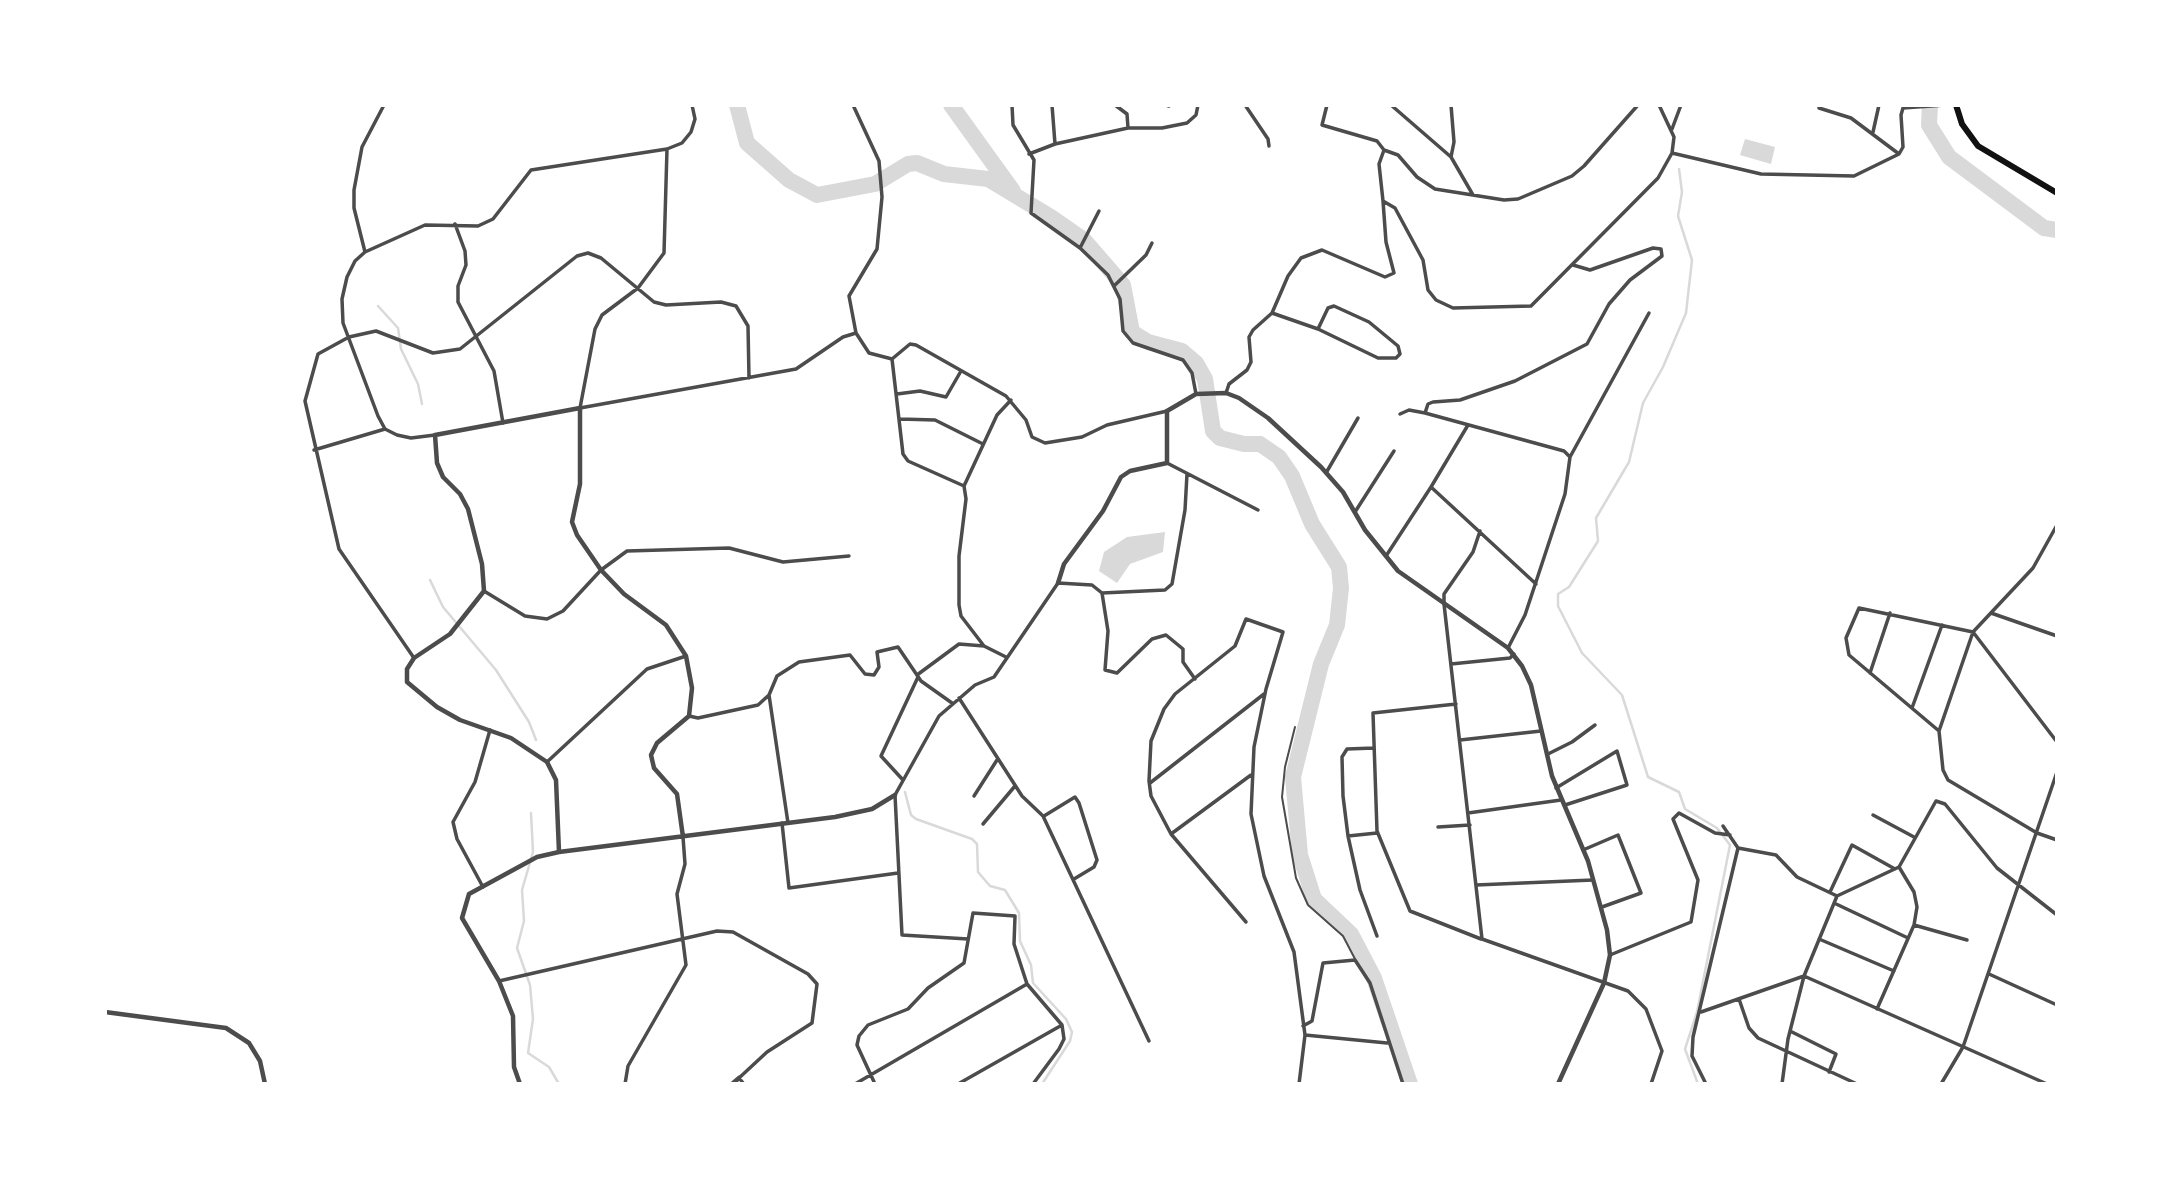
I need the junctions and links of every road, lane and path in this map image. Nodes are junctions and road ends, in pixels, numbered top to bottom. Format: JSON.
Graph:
{"nodes":[{"id":1,"x":384,"y":105,"type":"edge"},
{"id":2,"x":692,"y":105,"type":"edge"},
{"id":3,"x":853,"y":105,"type":"edge"},
{"id":4,"x":1012,"y":105,"type":"edge"},
{"id":5,"x":1052,"y":105,"type":"edge"},
{"id":6,"x":1115,"y":105,"type":"edge"},
{"id":7,"x":1198,"y":105,"type":"edge"},
{"id":8,"x":1245,"y":105,"type":"edge"},
{"id":9,"x":1327,"y":105,"type":"edge"},
{"id":10,"x":1451,"y":105,"type":"edge"},
{"id":11,"x":1638,"y":105,"type":"edge"},
{"id":12,"x":1658,"y":105,"type":"edge"},
{"id":13,"x":1681,"y":105,"type":"edge"},
{"id":14,"x":1819,"y":105,"type":"edge"},
{"id":15,"x":1879,"y":105,"type":"edge"},
{"id":16,"x":1945,"y":105,"type":"edge"},
{"id":17,"x":1956,"y":105,"type":"edge"},
{"id":18,"x":1910,"y":106,"type":"edge"},
{"id":19,"x":1394,"y":107,"type":"edge"},
{"id":20,"x":1128,"y":128,"type":"junction"},
{"id":21,"x":1672,"y":129,"type":"junction"},
{"id":22,"x":1873,"y":132,"type":"junction"},
{"id":23,"x":1055,"y":144,"type":"junction"},
{"id":24,"x":1269,"y":146,"type":"dead end"},
{"id":25,"x":667,"y":149,"type":"junction"},
{"id":26,"x":1384,"y":150,"type":"junction"},
{"id":27,"x":1672,"y":153,"type":"junction"},
{"id":28,"x":1029,"y":154,"type":"junction"},
{"id":29,"x":1899,"y":154,"type":"junction"},
{"id":30,"x":1451,"y":157,"type":"junction"},
{"id":31,"x":2057,"y":193,"type":"edge"},
{"id":32,"x":1473,"y":195,"type":"junction"},
{"id":33,"x":1384,"y":201,"type":"junction"},
{"id":34,"x":1099,"y":211,"type":"dead end"},
{"id":35,"x":455,"y":225,"type":"junction"},
{"id":36,"x":1152,"y":243,"type":"dead end"},
{"id":37,"x":1081,"y":246,"type":"junction"},
{"id":38,"x":365,"y":252,"type":"junction"},
{"id":39,"x":1573,"y":265,"type":"junction"},
{"id":40,"x":1116,"y":284,"type":"junction"},
{"id":41,"x":638,"y":288,"type":"junction"},
{"id":42,"x":1272,"y":313,"type":"junction"},
{"id":43,"x":1649,"y":313,"type":"dead end"},
{"id":44,"x":1318,"y":329,"type":"junction"},
{"id":45,"x":856,"y":333,"type":"junction"},
{"id":46,"x":349,"y":337,"type":"junction"},
{"id":47,"x":476,"y":337,"type":"junction"},
{"id":48,"x":892,"y":359,"type":"junction"},
{"id":49,"x":961,"y":371,"type":"junction"},
{"id":50,"x":750,"y":378,"type":"junction"},
{"id":51,"x":1199,"y":393,"type":"junction"},
{"id":52,"x":1226,"y":393,"type":"junction"},
{"id":53,"x":897,"y":394,"type":"junction"},
{"id":54,"x":1011,"y":400,"type":"junction"},
{"id":55,"x":580,"y":408,"type":"junction"},
{"id":56,"x":1167,"y":411,"type":"junction"},
{"id":57,"x":1425,"y":413,"type":"junction"},
{"id":58,"x":1401,"y":414,"type":"dead end"},
{"id":59,"x":1358,"y":418,"type":"dead end"},
{"id":60,"x":900,"y":419,"type":"junction"},
{"id":61,"x":503,"y":423,"type":"junction"},
{"id":62,"x":1468,"y":424,"type":"junction"},
{"id":63,"x":385,"y":429,"type":"junction"},
{"id":64,"x":435,"y":435,"type":"junction"},
{"id":65,"x":984,"y":444,"type":"junction"},
{"id":66,"x":314,"y":450,"type":"junction"},
{"id":67,"x":1394,"y":451,"type":"dead end"},
{"id":68,"x":1570,"y":457,"type":"junction"},
{"id":69,"x":1167,"y":463,"type":"junction"},
{"id":70,"x":1326,"y":473,"type":"junction"},
{"id":71,"x":1187,"y":474,"type":"junction"},
{"id":72,"x":964,"y":486,"type":"junction"},
{"id":73,"x":1431,"y":487,"type":"junction"},
{"id":74,"x":1258,"y":510,"type":"dead end"},
{"id":75,"x":1355,"y":512,"type":"junction"},
{"id":76,"x":2057,"y":525,"type":"edge"},
{"id":77,"x":1480,"y":531,"type":"junction"},
{"id":78,"x":849,"y":556,"type":"dead end"},
{"id":79,"x":1385,"y":557,"type":"junction"},
{"id":80,"x":601,"y":570,"type":"junction"},
{"id":81,"x":1058,"y":583,"type":"junction"},
{"id":82,"x":1536,"y":584,"type":"junction"},
{"id":83,"x":484,"y":591,"type":"junction"},
{"id":84,"x":1102,"y":593,"type":"junction"},
{"id":85,"x":1444,"y":604,"type":"junction"},
{"id":86,"x":1889,"y":614,"type":"junction"},
{"id":87,"x":1991,"y":614,"type":"junction"},
{"id":88,"x":1942,"y":625,"type":"junction"},
{"id":89,"x":1973,"y":632,"type":"junction"},
{"id":90,"x":2057,"y":636,"type":"edge"},
{"id":91,"x":984,"y":646,"type":"junction"},
{"id":92,"x":1508,"y":648,"type":"junction"},
{"id":93,"x":1514,"y":654,"type":"junction"},
{"id":94,"x":686,"y":656,"type":"junction"},
{"id":95,"x":1006,"y":657,"type":"junction"},
{"id":96,"x":414,"y":658,"type":"junction"},
{"id":97,"x":1451,"y":664,"type":"junction"},
{"id":98,"x":1870,"y":673,"type":"junction"},
{"id":99,"x":918,"y":676,"type":"junction"},
{"id":100,"x":1195,"y":679,"type":"junction"},
{"id":101,"x":1266,"y":689,"type":"junction"},
{"id":102,"x":769,"y":695,"type":"junction"},
{"id":103,"x":959,"y":698,"type":"junction"},
{"id":104,"x":952,"y":703,"type":"junction"},
{"id":105,"x":1456,"y":704,"type":"junction"},
{"id":106,"x":1912,"y":708,"type":"junction"},
{"id":107,"x":689,"y":716,"type":"junction"},
{"id":108,"x":1595,"y":725,"type":"dead end"},
{"id":109,"x":1295,"y":727,"type":"dead end"},
{"id":110,"x":490,"y":730,"type":"junction"},
{"id":111,"x":1541,"y":731,"type":"junction"},
{"id":112,"x":1939,"y":731,"type":"junction"},
{"id":113,"x":1460,"y":740,"type":"junction"},
{"id":114,"x":2057,"y":742,"type":"edge"},
{"id":115,"x":1374,"y":748,"type":"junction"},
{"id":116,"x":1548,"y":754,"type":"junction"},
{"id":117,"x":997,"y":760,"type":"junction"},
{"id":118,"x":547,"y":762,"type":"junction"},
{"id":119,"x":2057,"y":772,"type":"edge"},
{"id":120,"x":1251,"y":775,"type":"junction"},
{"id":121,"x":903,"y":780,"type":"junction"},
{"id":122,"x":1150,"y":783,"type":"junction"},
{"id":123,"x":1015,"y":786,"type":"junction"},
{"id":124,"x":1556,"y":788,"type":"junction"},
{"id":125,"x":895,"y":795,"type":"junction"},
{"id":126,"x":974,"y":796,"type":"dead end"},
{"id":127,"x":1562,"y":803,"type":"junction"},
{"id":128,"x":1468,"y":813,"type":"junction"},
{"id":129,"x":1872,"y":815,"type":"dead end"},
{"id":130,"x":1043,"y":817,"type":"junction"},
{"id":131,"x":785,"y":823,"type":"junction"},
{"id":132,"x":983,"y":824,"type":"dead end"},
{"id":133,"x":1470,"y":825,"type":"junction"},
{"id":134,"x":1723,"y":826,"type":"dead end"},
{"id":135,"x":1438,"y":827,"type":"dead end"},
{"id":136,"x":1377,"y":833,"type":"junction"},
{"id":137,"x":2037,"y":833,"type":"junction"},
{"id":138,"x":1171,"y":834,"type":"junction"},
{"id":139,"x":1727,"y":835,"type":"junction"},
{"id":140,"x":1348,"y":836,"type":"junction"},
{"id":141,"x":683,"y":837,"type":"junction"},
{"id":142,"x":1915,"y":838,"type":"junction"},
{"id":143,"x":2057,"y":840,"type":"edge"},
{"id":144,"x":1738,"y":848,"type":"junction"},
{"id":145,"x":1583,"y":850,"type":"junction"},
{"id":146,"x":559,"y":852,"type":"junction"},
{"id":147,"x":1897,"y":868,"type":"junction"},
{"id":148,"x":898,"y":873,"type":"junction"},
{"id":149,"x":1074,"y":879,"type":"junction"},
{"id":150,"x":1594,"y":880,"type":"junction"},
{"id":151,"x":1476,"y":885,"type":"junction"},
{"id":152,"x":2017,"y":886,"type":"junction"},
{"id":153,"x":483,"y":887,"type":"junction"},
{"id":154,"x":1830,"y":892,"type":"junction"},
{"id":155,"x":1837,"y":896,"type":"junction"},
{"id":156,"x":1835,"y":903,"type":"junction"},
{"id":157,"x":1602,"y":907,"type":"junction"},
{"id":158,"x":2057,"y":915,"type":"edge"},
{"id":159,"x":1246,"y":922,"type":"dead end"},
{"id":160,"x":1914,"y":925,"type":"junction"},
{"id":161,"x":1377,"y":936,"type":"dead end"},
{"id":162,"x":968,"y":939,"type":"junction"},
{"id":163,"x":1482,"y":939,"type":"junction"},
{"id":164,"x":1819,"y":939,"type":"junction"},
{"id":165,"x":1909,"y":939,"type":"junction"},
{"id":166,"x":684,"y":940,"type":"junction"},
{"id":167,"x":1967,"y":940,"type":"dead end"},
{"id":168,"x":1610,"y":955,"type":"junction"},
{"id":169,"x":1355,"y":960,"type":"junction"},
{"id":170,"x":1894,"y":971,"type":"junction"},
{"id":171,"x":1989,"y":974,"type":"junction"},
{"id":172,"x":1804,"y":976,"type":"junction"},
{"id":173,"x":499,"y":981,"type":"junction"},
{"id":174,"x":1604,"y":983,"type":"junction"},
{"id":175,"x":1027,"y":984,"type":"junction"},
{"id":176,"x":1739,"y":999,"type":"junction"},
{"id":177,"x":2057,"y":1005,"type":"edge"},
{"id":178,"x":1877,"y":1009,"type":"junction"},
{"id":179,"x":105,"y":1012,"type":"edge"},
{"id":180,"x":1702,"y":1012,"type":"junction"},
{"id":181,"x":1062,"y":1025,"type":"junction"},
{"id":182,"x":1303,"y":1026,"type":"junction"},
{"id":183,"x":1790,"y":1031,"type":"junction"},
{"id":184,"x":1305,"y":1035,"type":"junction"},
{"id":185,"x":1149,"y":1041,"type":"dead end"},
{"id":186,"x":1387,"y":1043,"type":"junction"},
{"id":187,"x":1963,"y":1047,"type":"junction"},
{"id":188,"x":1786,"y":1053,"type":"junction"},
{"id":189,"x":1829,"y":1072,"type":"junction"},
{"id":190,"x":869,"y":1074,"type":"junction"},
{"id":191,"x":738,"y":1078,"type":"junction"},
{"id":192,"x":265,"y":1084,"type":"edge"},
{"id":193,"x":520,"y":1084,"type":"edge"},
{"id":194,"x":625,"y":1084,"type":"edge"},
{"id":195,"x":732,"y":1084,"type":"edge"},
{"id":196,"x":744,"y":1084,"type":"edge"},
{"id":197,"x":855,"y":1084,"type":"edge"},
{"id":198,"x":875,"y":1084,"type":"edge"},
{"id":199,"x":958,"y":1084,"type":"edge"},
{"id":200,"x":1033,"y":1084,"type":"edge"},
{"id":201,"x":1299,"y":1084,"type":"edge"},
{"id":202,"x":1403,"y":1084,"type":"edge"},
{"id":203,"x":1558,"y":1084,"type":"edge"},
{"id":204,"x":1651,"y":1084,"type":"edge"},
{"id":205,"x":1706,"y":1084,"type":"edge"},
{"id":206,"x":1782,"y":1084,"type":"edge"},
{"id":207,"x":1857,"y":1084,"type":"edge"},
{"id":208,"x":1941,"y":1084,"type":"edge"},
{"id":209,"x":2047,"y":1084,"type":"edge"}],
"edges":[{"from":1,"to":38,"type":"street"},
{"from":2,"to":25,"type":"street"},
{"from":3,"to":45,"type":"street"},
{"from":4,"to":28,"type":"street"},
{"from":5,"to":23,"type":"street"},
{"from":6,"to":20,"type":"street"},
{"from":7,"to":20,"type":"street"},
{"from":8,"to":24,"type":"street"},
{"from":9,"to":26,"type":"street"},
{"from":10,"to":30,"type":"street"},
{"from":11,"to":32,"type":"street"},
{"from":12,"to":21,"type":"street"},
{"from":13,"to":21,"type":"street"},
{"from":14,"to":22,"type":"street"},
{"from":15,"to":22,"type":"street"},
{"from":16,"to":18,"type":"street"},
{"from":17,"to":31,"type":"main road"},
{"from":18,"to":29,"type":"street"},
{"from":19,"to":30,"type":"street"},
{"from":20,"to":23,"type":"street"},
{"from":21,"to":27,"type":"street"},
{"from":22,"to":29,"type":"street"},
{"from":23,"to":28,"type":"street"},
{"from":25,"to":35,"type":"street"},
{"from":25,"to":41,"type":"street"},
{"from":26,"to":32,"type":"street"},
{"from":26,"to":33,"type":"street"},
{"from":27,"to":29,"type":"street"},
{"from":27,"to":39,"type":"street"},
{"from":28,"to":37,"type":"street"},
{"from":30,"to":32,"type":"street"},
{"from":33,"to":39,"type":"street"},
{"from":33,"to":42,"type":"street"},
{"from":34,"to":37,"type":"street"},
{"from":35,"to":38,"type":"street"},
{"from":35,"to":47,"type":"street"},
{"from":36,"to":40,"type":"street"},
{"from":37,"to":40,"type":"street"},
{"from":38,"to":46,"type":"street"},
{"from":39,"to":57,"type":"street"},
{"from":40,"to":51,"type":"street"},
{"from":41,"to":47,"type":"street"},
{"from":41,"to":50,"type":"street"},
{"from":41,"to":55,"type":"street"},
{"from":42,"to":44,"type":"street"},
{"from":42,"to":52,"type":"street"},
{"from":43,"to":68,"type":"street"},
{"from":44,"to":44,"type":"street"},
{"from":45,"to":48,"type":"street"},
{"from":45,"to":50,"type":"street"},
{"from":46,"to":47,"type":"street"},
{"from":46,"to":63,"type":"street"},
{"from":46,"to":66,"type":"street"},
{"from":47,"to":61,"type":"street"},
{"from":48,"to":49,"type":"street"},
{"from":48,"to":53,"type":"street"},
{"from":49,"to":53,"type":"street"},
{"from":49,"to":54,"type":"street"},
{"from":50,"to":55,"type":"street"},
{"from":51,"to":52,"type":"street"},
{"from":51,"to":56,"type":"street"},
{"from":52,"to":70,"type":"street"},
{"from":53,"to":60,"type":"street"},
{"from":54,"to":56,"type":"street"},
{"from":54,"to":65,"type":"street"},
{"from":55,"to":61,"type":"street"},
{"from":55,"to":80,"type":"street"},
{"from":56,"to":69,"type":"street"},
{"from":57,"to":58,"type":"street"},
{"from":57,"to":62,"type":"street"},
{"from":59,"to":70,"type":"street"},
{"from":60,"to":65,"type":"street"},
{"from":60,"to":72,"type":"street"},
{"from":61,"to":64,"type":"street"},
{"from":62,"to":68,"type":"street"},
{"from":62,"to":73,"type":"street"},
{"from":63,"to":64,"type":"street"},
{"from":63,"to":66,"type":"street"},
{"from":64,"to":83,"type":"street"},
{"from":65,"to":72,"type":"street"},
{"from":66,"to":96,"type":"street"},
{"from":67,"to":75,"type":"street"},
{"from":68,"to":82,"type":"street"},
{"from":69,"to":71,"type":"street"},
{"from":69,"to":81,"type":"street"},
{"from":70,"to":75,"type":"street"},
{"from":71,"to":74,"type":"street"},
{"from":71,"to":84,"type":"street"},
{"from":72,"to":91,"type":"street"},
{"from":73,"to":77,"type":"street"},
{"from":73,"to":79,"type":"street"},
{"from":75,"to":79,"type":"street"},
{"from":76,"to":87,"type":"street"},
{"from":77,"to":82,"type":"street"},
{"from":77,"to":85,"type":"street"},
{"from":78,"to":80,"type":"street"},
{"from":79,"to":85,"type":"street"},
{"from":80,"to":83,"type":"street"},
{"from":80,"to":94,"type":"street"},
{"from":81,"to":84,"type":"street"},
{"from":81,"to":95,"type":"street"},
{"from":82,"to":92,"type":"street"},
{"from":83,"to":96,"type":"street"},
{"from":84,"to":100,"type":"street"},
{"from":85,"to":92,"type":"street"},
{"from":85,"to":97,"type":"street"},
{"from":86,"to":88,"type":"street"},
{"from":86,"to":98,"type":"street"},
{"from":86,"to":98,"type":"street"},
{"from":87,"to":89,"type":"street"},
{"from":87,"to":90,"type":"street"},
{"from":88,"to":89,"type":"street"},
{"from":88,"to":106,"type":"street"},
{"from":89,"to":112,"type":"street"},
{"from":89,"to":114,"type":"street"},
{"from":91,"to":95,"type":"street"},
{"from":91,"to":99,"type":"street"},
{"from":92,"to":93,"type":"street"},
{"from":93,"to":97,"type":"street"},
{"from":93,"to":111,"type":"street"},
{"from":94,"to":107,"type":"street"},
{"from":94,"to":118,"type":"street"},
{"from":95,"to":103,"type":"street"},
{"from":96,"to":110,"type":"street"},
{"from":97,"to":105,"type":"street"},
{"from":98,"to":106,"type":"street"},
{"from":99,"to":102,"type":"street"},
{"from":99,"to":104,"type":"street"},
{"from":99,"to":121,"type":"street"},
{"from":100,"to":101,"type":"street"},
{"from":100,"to":122,"type":"street"},
{"from":101,"to":120,"type":"street"},
{"from":101,"to":122,"type":"street"},
{"from":102,"to":107,"type":"street"},
{"from":102,"to":131,"type":"street"},
{"from":103,"to":104,"type":"street"},
{"from":103,"to":117,"type":"street"},
{"from":104,"to":121,"type":"street"},
{"from":105,"to":113,"type":"street"},
{"from":105,"to":115,"type":"street"},
{"from":106,"to":112,"type":"street"},
{"from":107,"to":141,"type":"street"},
{"from":108,"to":116,"type":"street"},
{"from":109,"to":169,"type":"lane"},
{"from":110,"to":118,"type":"street"},
{"from":110,"to":153,"type":"street"},
{"from":111,"to":113,"type":"street"},
{"from":111,"to":116,"type":"street"},
{"from":112,"to":137,"type":"street"},
{"from":113,"to":128,"type":"street"},
{"from":115,"to":136,"type":"street"},
{"from":115,"to":140,"type":"street"},
{"from":116,"to":124,"type":"street"},
{"from":117,"to":123,"type":"street"},
{"from":117,"to":126,"type":"street"},
{"from":118,"to":146,"type":"street"},
{"from":119,"to":137,"type":"street"},
{"from":120,"to":138,"type":"street"},
{"from":120,"to":182,"type":"street"},
{"from":121,"to":125,"type":"street"},
{"from":122,"to":138,"type":"street"},
{"from":123,"to":130,"type":"street"},
{"from":123,"to":132,"type":"street"},
{"from":124,"to":127,"type":"street"},
{"from":124,"to":127,"type":"street"},
{"from":125,"to":131,"type":"street"},
{"from":125,"to":148,"type":"street"},
{"from":127,"to":128,"type":"street"},
{"from":127,"to":145,"type":"street"},
{"from":128,"to":133,"type":"street"},
{"from":129,"to":142,"type":"street"},
{"from":130,"to":149,"type":"street"},
{"from":130,"to":149,"type":"street"},
{"from":131,"to":141,"type":"street"},
{"from":131,"to":148,"type":"street"},
{"from":133,"to":135,"type":"street"},
{"from":133,"to":151,"type":"street"},
{"from":134,"to":139,"type":"street"},
{"from":136,"to":140,"type":"street"},
{"from":136,"to":163,"type":"street"},
{"from":137,"to":143,"type":"street"},
{"from":137,"to":152,"type":"street"},
{"from":138,"to":159,"type":"street"},
{"from":139,"to":144,"type":"street"},
{"from":139,"to":168,"type":"street"},
{"from":140,"to":161,"type":"street"},
{"from":141,"to":146,"type":"street"},
{"from":141,"to":166,"type":"street"},
{"from":142,"to":147,"type":"street"},
{"from":142,"to":152,"type":"street"},
{"from":144,"to":154,"type":"street"},
{"from":144,"to":180,"type":"street"},
{"from":145,"to":150,"type":"street"},
{"from":145,"to":157,"type":"street"},
{"from":146,"to":153,"type":"street"},
{"from":147,"to":154,"type":"street"},
{"from":147,"to":155,"type":"street"},
{"from":147,"to":160,"type":"street"},
{"from":148,"to":162,"type":"street"},
{"from":149,"to":185,"type":"street"},
{"from":150,"to":151,"type":"street"},
{"from":150,"to":157,"type":"street"},
{"from":151,"to":163,"type":"street"},
{"from":152,"to":158,"type":"street"},
{"from":152,"to":171,"type":"street"},
{"from":153,"to":173,"type":"street"},
{"from":154,"to":155,"type":"street"},
{"from":155,"to":156,"type":"street"},
{"from":156,"to":164,"type":"street"},
{"from":156,"to":165,"type":"street"},
{"from":157,"to":168,"type":"street"},
{"from":160,"to":165,"type":"street"},
{"from":160,"to":167,"type":"street"},
{"from":162,"to":175,"type":"street"},
{"from":162,"to":190,"type":"street"},
{"from":163,"to":174,"type":"street"},
{"from":164,"to":170,"type":"street"},
{"from":164,"to":172,"type":"street"},
{"from":165,"to":170,"type":"street"},
{"from":166,"to":173,"type":"street"},
{"from":166,"to":191,"type":"street"},
{"from":166,"to":194,"type":"street"},
{"from":168,"to":174,"type":"street"},
{"from":169,"to":182,"type":"street"},
{"from":169,"to":186,"type":"street"},
{"from":170,"to":178,"type":"street"},
{"from":171,"to":177,"type":"street"},
{"from":171,"to":187,"type":"street"},
{"from":172,"to":176,"type":"street"},
{"from":172,"to":178,"type":"street"},
{"from":172,"to":183,"type":"street"},
{"from":173,"to":193,"type":"street"},
{"from":174,"to":203,"type":"street"},
{"from":174,"to":204,"type":"street"},
{"from":175,"to":181,"type":"street"},
{"from":175,"to":190,"type":"street"},
{"from":176,"to":180,"type":"street"},
{"from":176,"to":188,"type":"street"},
{"from":178,"to":187,"type":"street"},
{"from":179,"to":192,"type":"street"},
{"from":180,"to":205,"type":"street"},
{"from":181,"to":199,"type":"street"},
{"from":181,"to":200,"type":"street"},
{"from":182,"to":184,"type":"street"},
{"from":183,"to":188,"type":"street"},
{"from":183,"to":189,"type":"street"},
{"from":184,"to":186,"type":"street"},
{"from":184,"to":201,"type":"street"},
{"from":186,"to":202,"type":"street"},
{"from":187,"to":208,"type":"street"},
{"from":187,"to":209,"type":"street"},
{"from":188,"to":189,"type":"street"},
{"from":188,"to":206,"type":"street"},
{"from":189,"to":207,"type":"street"},
{"from":190,"to":197,"type":"street"},
{"from":190,"to":198,"type":"street"},
{"from":191,"to":195,"type":"street"},
{"from":191,"to":196,"type":"street"}]}
